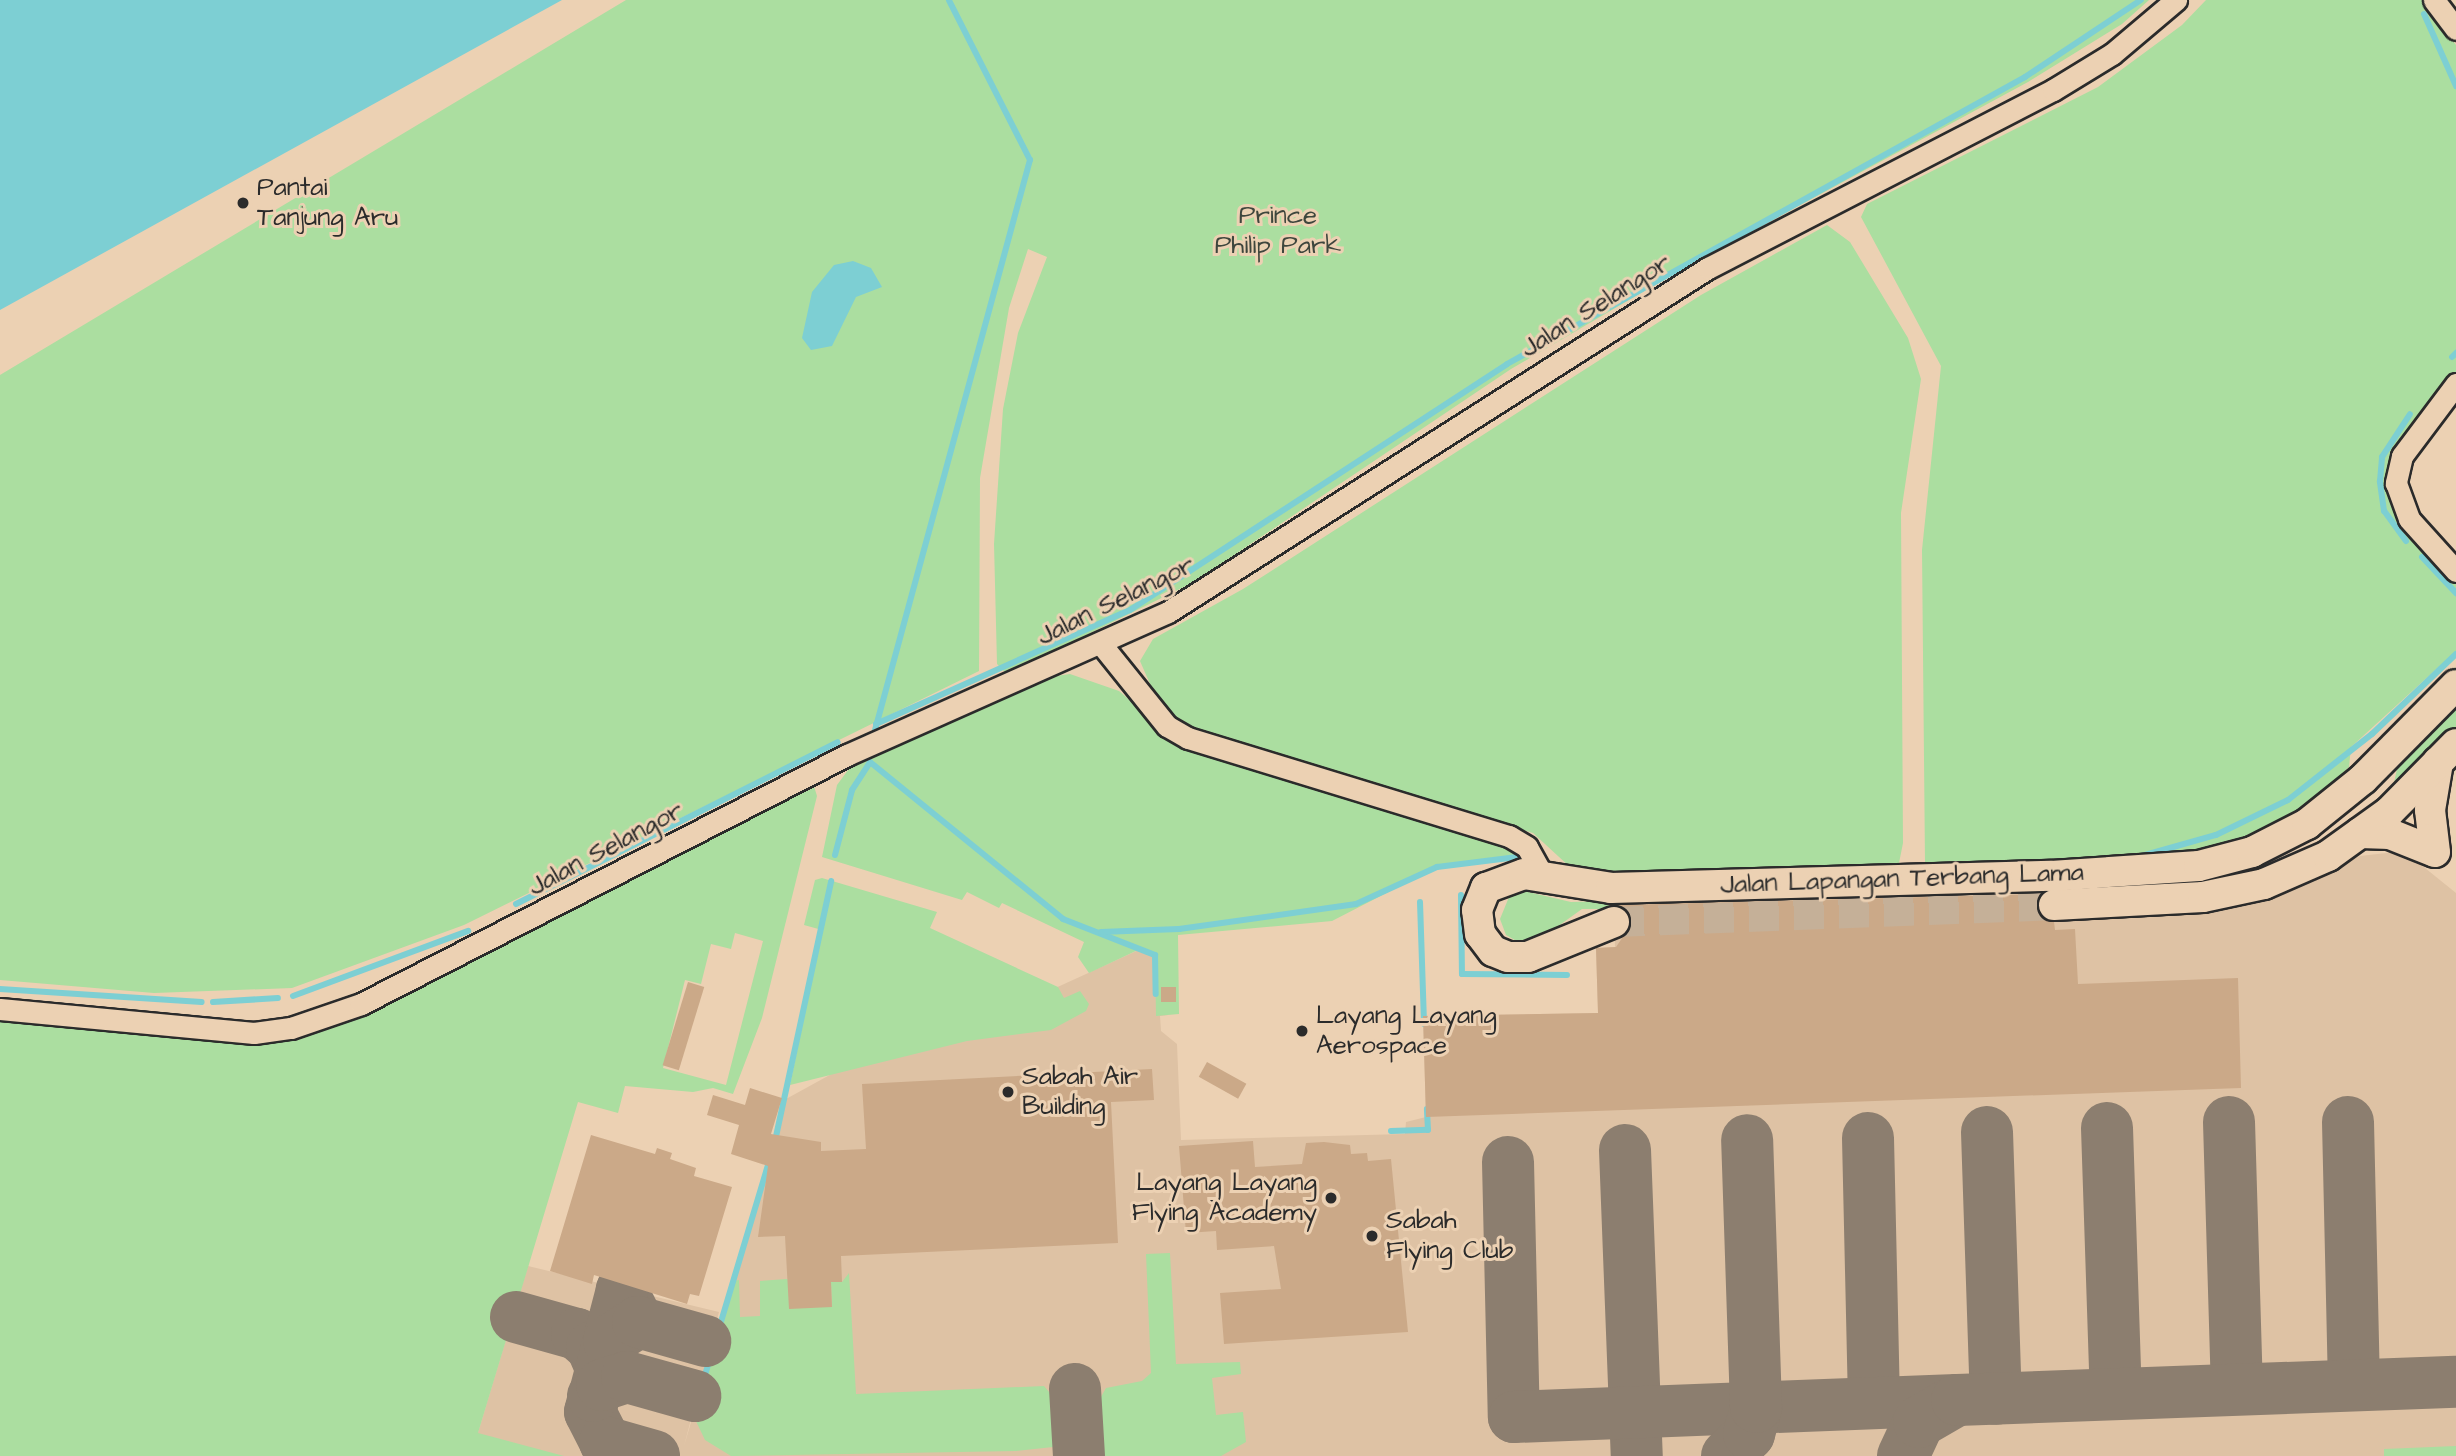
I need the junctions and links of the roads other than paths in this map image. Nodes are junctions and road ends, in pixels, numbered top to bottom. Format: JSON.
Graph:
{"nodes":[{"id":1,"x":2176,"y":0,"type":"edge"},
{"id":2,"x":2434,"y":0,"type":"edge"},
{"id":3,"x":2456,"y":29,"type":"edge"},
{"id":4,"x":2456,"y":384,"type":"edge"},
{"id":5,"x":2456,"y":571,"type":"edge"},
{"id":6,"x":1101,"y":645,"type":"junction"},
{"id":7,"x":2456,"y":685,"type":"edge"},
{"id":8,"x":2447,"y":753,"type":"edge"},
{"id":9,"x":2360,"y":832,"type":"junction"},
{"id":10,"x":1543,"y":876,"type":"junction"},
{"id":11,"x":2053,"y":905,"type":"tunnel mouth"},
{"id":12,"x":1614,"y":922,"type":"tunnel mouth"},
{"id":13,"x":0,"y":1009,"type":"edge"}],
"edges":[{"from":1,"to":6,"type":"street","name":"Jalan Selangor"},
{"from":2,"to":3,"type":"street"},
{"from":4,"to":5,"type":"street"},
{"from":6,"to":10,"type":"street"},
{"from":6,"to":13,"type":"street","name":"Jalan Selangor"},
{"from":7,"to":10,"type":"main road","name":"Jalan Lapangan Terbang Lama"},
{"from":8,"to":9,"type":"main road","name":"Jalan Lapangan Terbang Lama"},
{"from":8,"to":9,"type":"main road"},
{"from":9,"to":11,"type":"main road","name":"Jalan Lapangan Terbang Lama"},
{"from":10,"to":12,"type":"main road","name":"Jalan Lapangan Terbang Lama"}]}
